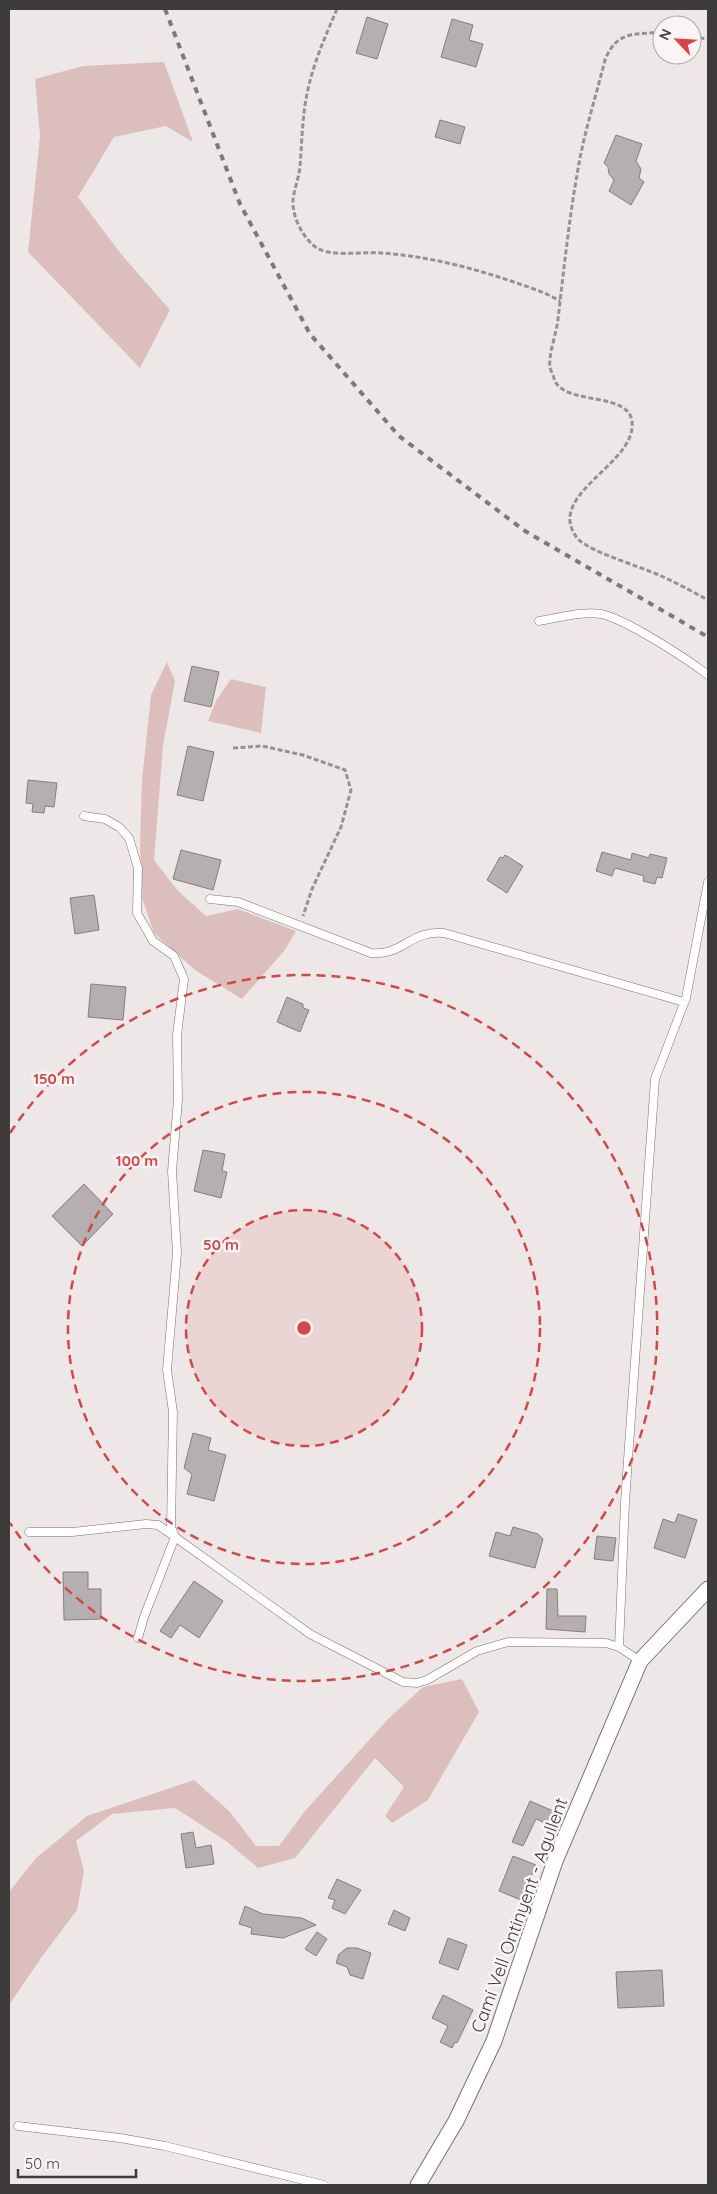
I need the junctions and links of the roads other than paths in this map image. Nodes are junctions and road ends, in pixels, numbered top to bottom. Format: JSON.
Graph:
{"nodes":[{"id":1,"x":539,"y":621,"type":"dead end"},
{"id":2,"x":708,"y":675,"type":"edge"},
{"id":3,"x":84,"y":816,"type":"dead end"},
{"id":4,"x":708,"y":882,"type":"edge"},
{"id":5,"x":210,"y":899,"type":"dead end"},
{"id":6,"x":684,"y":1002,"type":"junction"},
{"id":7,"x":29,"y":1532,"type":"dead end"},
{"id":8,"x":175,"y":1537,"type":"junction"},
{"id":9,"x":708,"y":1589,"type":"edge"},
{"id":10,"x":138,"y":1638,"type":"dead end"},
{"id":11,"x":619,"y":1647,"type":"junction"},
{"id":12,"x":640,"y":1661,"type":"junction"},
{"id":13,"x":18,"y":2126,"type":"dead end"},
{"id":14,"x":324,"y":2185,"type":"edge"},
{"id":15,"x":418,"y":2185,"type":"edge"}],
"edges":[{"from":1,"to":2,"type":"lane"},
{"from":3,"to":8,"type":"lane"},
{"from":4,"to":6,"type":"lane"},
{"from":5,"to":6,"type":"lane"},
{"from":6,"to":11,"type":"lane"},
{"from":7,"to":8,"type":"lane"},
{"from":8,"to":10,"type":"lane"},
{"from":8,"to":11,"type":"lane"},
{"from":9,"to":12,"type":"street","name":"Camí Vell Ontinyent - Agullent"},
{"from":11,"to":12,"type":"lane"},
{"from":12,"to":15,"type":"street","name":"Camí Vell Ontinyent - Agullent"},
{"from":13,"to":14,"type":"lane"}]}
